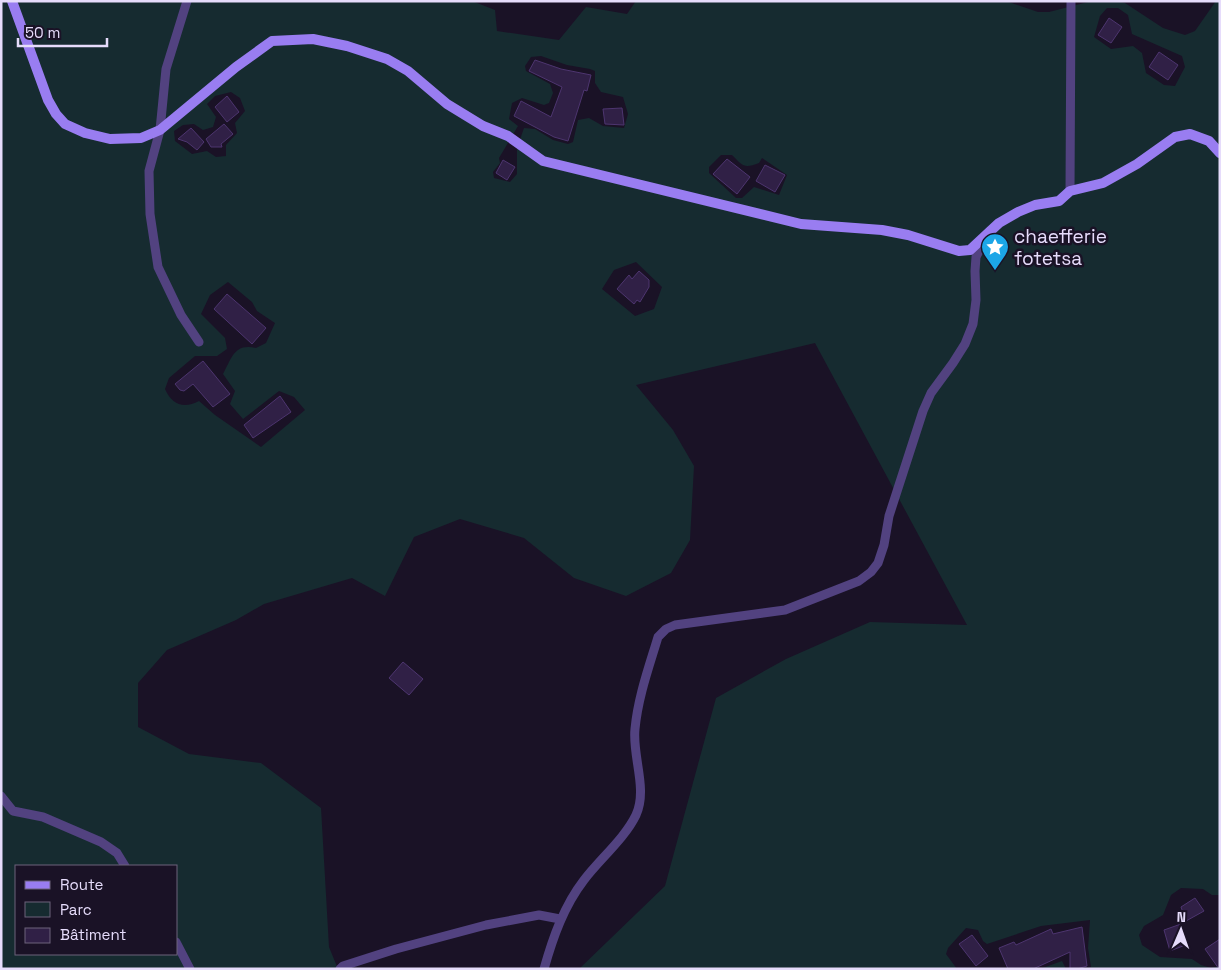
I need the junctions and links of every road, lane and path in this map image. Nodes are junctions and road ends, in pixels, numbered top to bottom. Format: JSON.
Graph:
{"nodes":[{"id":1,"x":12,"y":1,"type":"edge"},
{"id":2,"x":187,"y":1,"type":"edge"},
{"id":3,"x":1071,"y":1,"type":"edge"},
{"id":4,"x":160,"y":130,"type":"junction"},
{"id":5,"x":1220,"y":153,"type":"edge"},
{"id":6,"x":1070,"y":191,"type":"junction"},
{"id":7,"x":999,"y":223,"type":"junction"},
{"id":8,"x":199,"y":342,"type":"dead end"},
{"id":9,"x":1,"y":796,"type":"edge"},
{"id":10,"x":124,"y":865,"type":"edge"},
{"id":11,"x":560,"y":919,"type":"junction"},
{"id":12,"x":178,"y":946,"type":"edge"},
{"id":13,"x":190,"y":969,"type":"edge"},
{"id":14,"x":340,"y":969,"type":"edge"},
{"id":15,"x":544,"y":969,"type":"edge"}],
"edges":[{"from":1,"to":4,"type":"street"},
{"from":2,"to":4,"type":"street"},
{"from":3,"to":6,"type":"street"},
{"from":4,"to":7,"type":"street"},
{"from":4,"to":8,"type":"street"},
{"from":5,"to":6,"type":"street"},
{"from":6,"to":7,"type":"street"},
{"from":7,"to":11,"type":"street"},
{"from":9,"to":10,"type":"street"},
{"from":11,"to":14,"type":"street"},
{"from":11,"to":15,"type":"street"},
{"from":12,"to":13,"type":"street"}]}
